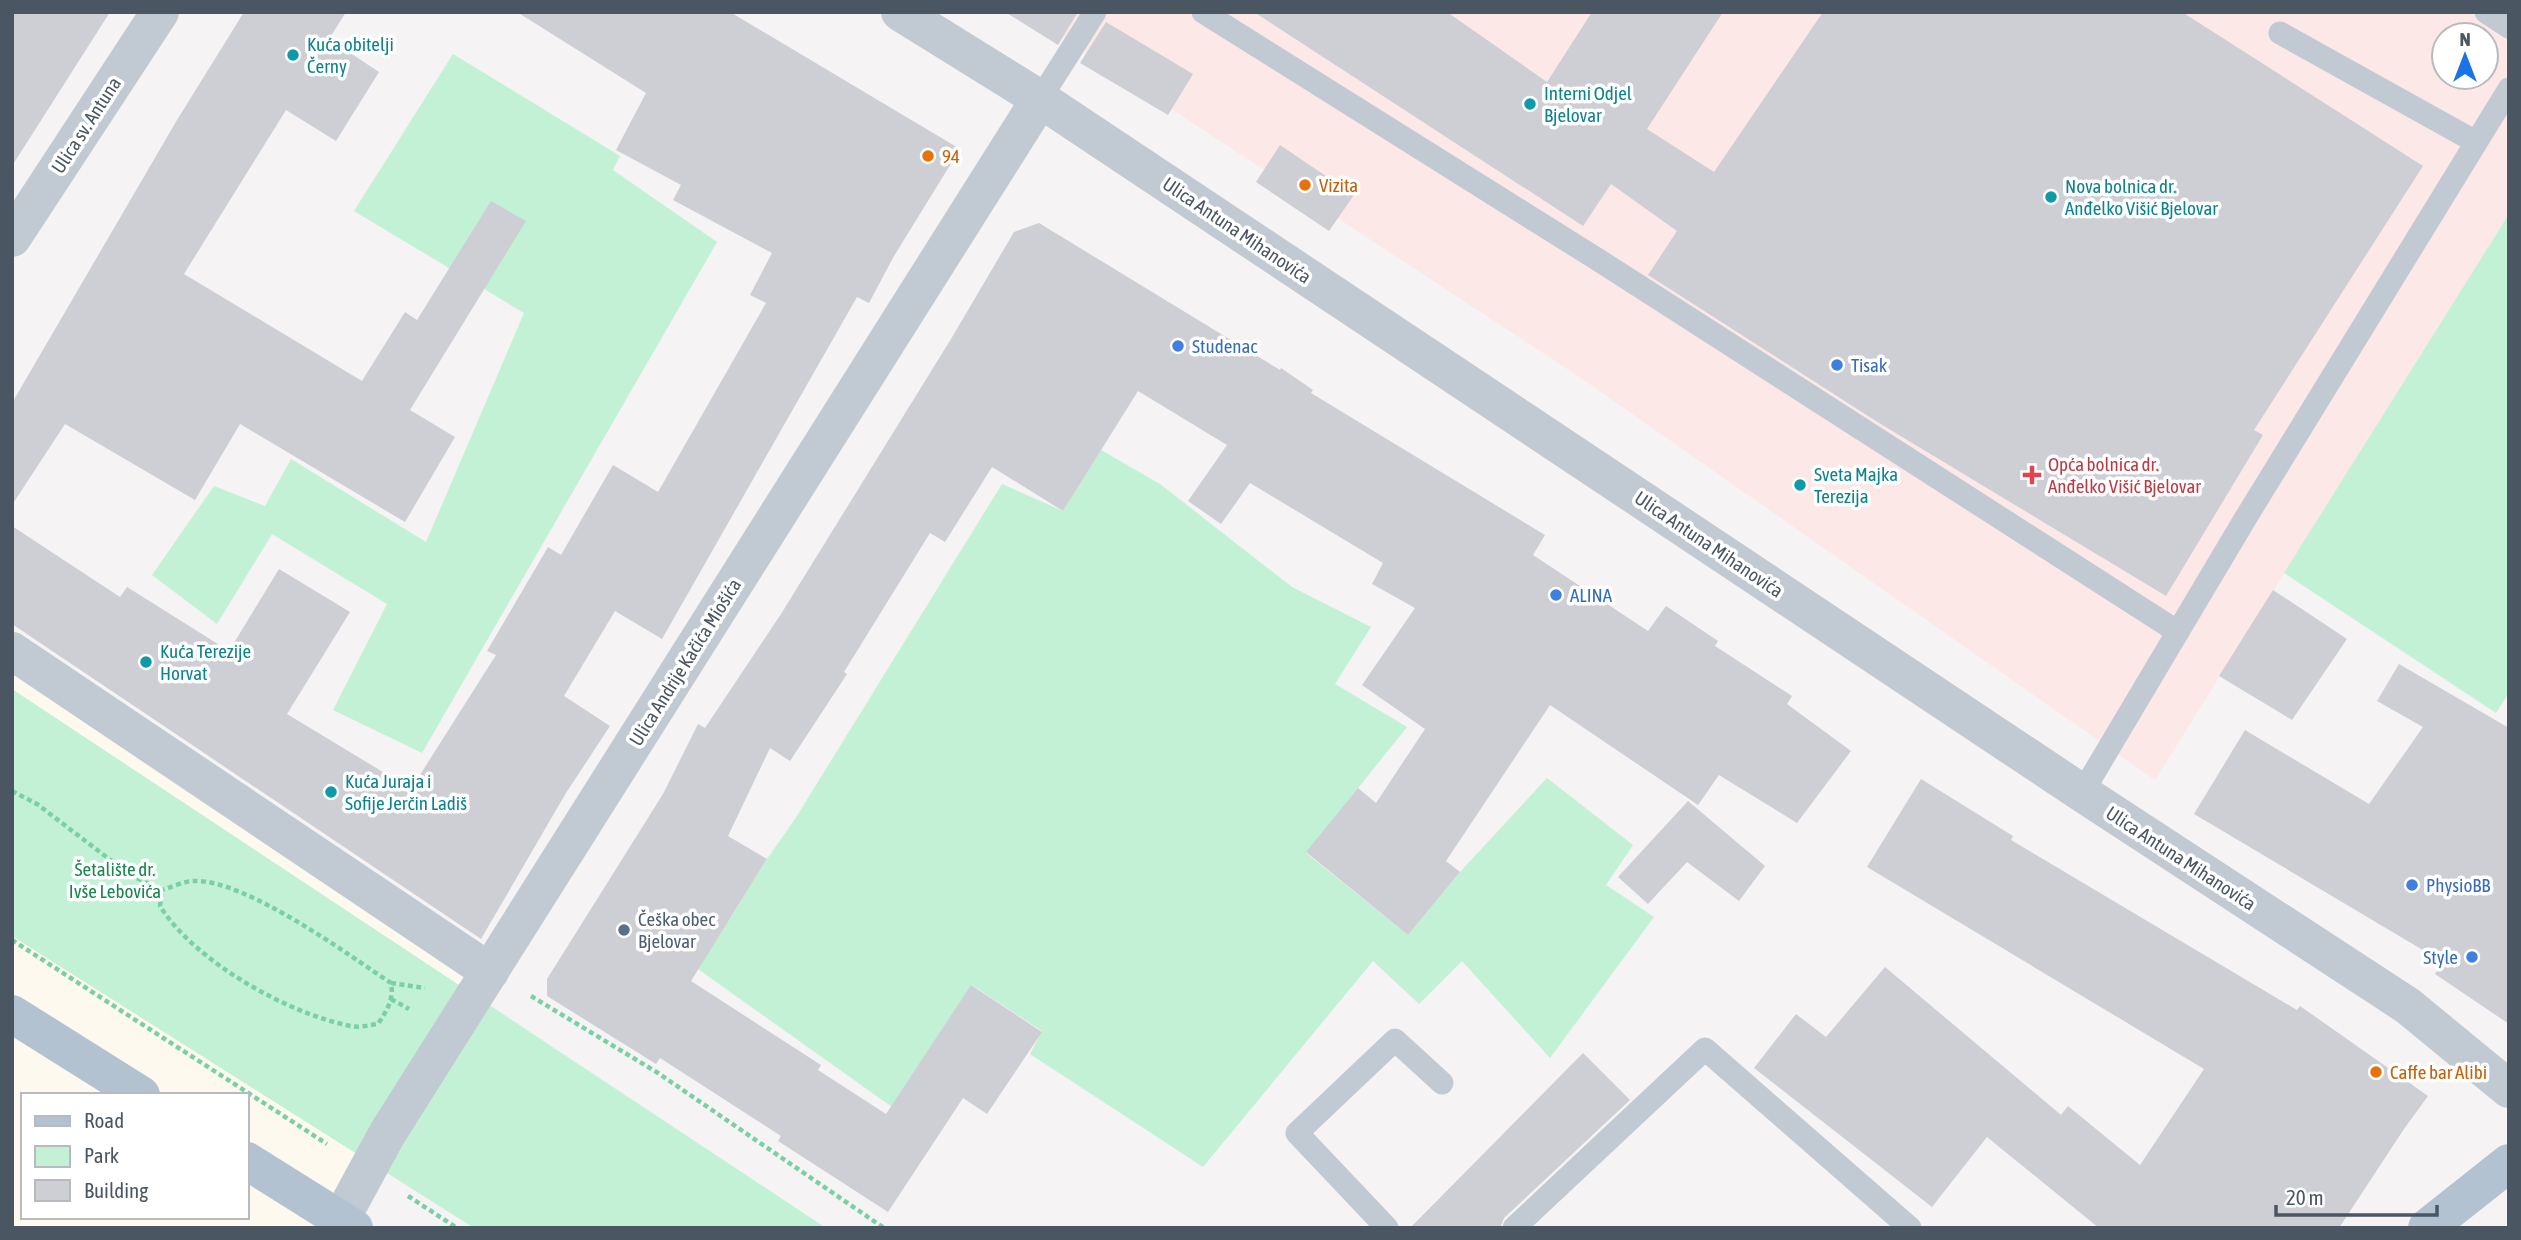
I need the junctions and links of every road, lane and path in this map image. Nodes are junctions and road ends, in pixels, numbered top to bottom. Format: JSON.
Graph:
{"nodes":[{"id":1,"x":160,"y":12,"type":"edge"},
{"id":2,"x":900,"y":12,"type":"edge"},
{"id":3,"x":1095,"y":12,"type":"edge"},
{"id":4,"x":1203,"y":12,"type":"edge"},
{"id":5,"x":2486,"y":12,"type":"edge"},
{"id":6,"x":2509,"y":27,"type":"edge"},
{"id":7,"x":2280,"y":33,"type":"dead end"},
{"id":8,"x":2509,"y":89,"type":"edge"},
{"id":9,"x":1040,"y":99,"type":"junction"},
{"id":10,"x":2476,"y":142,"type":"junction"},
{"id":11,"x":12,"y":238,"type":"edge"},
{"id":12,"x":2178,"y":632,"type":"junction"},
{"id":13,"x":12,"y":651,"type":"edge"},
{"id":14,"x":12,"y":791,"type":"edge"},
{"id":15,"x":2082,"y":793,"type":"junction"},
{"id":16,"x":162,"y":890,"type":"junction"},
{"id":17,"x":12,"y":940,"type":"edge"},
{"id":18,"x":490,"y":972,"type":"junction"},
{"id":19,"x":391,"y":983,"type":"junction"},
{"id":20,"x":426,"y":988,"type":"dead end"},
{"id":21,"x":391,"y":999,"type":"junction"},
{"id":22,"x":412,"y":1011,"type":"dead end"},
{"id":23,"x":12,"y":1014,"type":"edge"},
{"id":24,"x":1442,"y":1083,"type":"dead end"},
{"id":25,"x":2509,"y":1088,"type":"edge"},
{"id":26,"x":138,"y":1093,"type":"edge"},
{"id":27,"x":248,"y":1162,"type":"edge"},
{"id":28,"x":2509,"y":1163,"type":"edge"},
{"id":29,"x":367,"y":1170,"type":"junction"},
{"id":30,"x":343,"y":1225,"type":"edge"},
{"id":31,"x":457,"y":1228,"type":"edge"},
{"id":32,"x":884,"y":1228,"type":"edge"},
{"id":33,"x":1387,"y":1228,"type":"edge"},
{"id":34,"x":1514,"y":1228,"type":"edge"},
{"id":35,"x":1910,"y":1228,"type":"edge"},
{"id":36,"x":2427,"y":1228,"type":"edge"}],
"edges":[{"from":1,"to":11,"type":"street","name":"Ulica sv. Antuna"},
{"from":2,"to":9,"type":"street","name":"Ulica Antuna Mihanovića"},
{"from":3,"to":9,"type":"lane"},
{"from":4,"to":12,"type":"lane"},
{"from":5,"to":6,"type":"lane"},
{"from":7,"to":10,"type":"lane"},
{"from":8,"to":10,"type":"lane"},
{"from":9,"to":15,"type":"street","name":"Ulica Antuna Mihanovića"},
{"from":9,"to":18,"type":"street","name":"Ulica Andrije Kačića Miošića"},
{"from":10,"to":12,"type":"lane"},
{"from":12,"to":15,"type":"lane"},
{"from":13,"to":18,"type":"street"},
{"from":14,"to":16,"type":"path"},
{"from":15,"to":25,"type":"street","name":"Ulica Antuna Mihanovića"},
{"from":16,"to":19,"type":"path"},
{"from":16,"to":21,"type":"path"},
{"from":17,"to":29,"type":"path"},
{"from":18,"to":29,"type":"street","name":"Ulica Andrije Kačića Miošića"},
{"from":18,"to":32,"type":"path"},
{"from":19,"to":20,"type":"path"},
{"from":19,"to":21,"type":"path"},
{"from":21,"to":22,"type":"path"},
{"from":23,"to":26,"type":"main road"},
{"from":24,"to":33,"type":"lane"},
{"from":27,"to":30,"type":"main road"},
{"from":28,"to":36,"type":"main road"},
{"from":29,"to":30,"type":"street","name":"Ulica Andrije Kačića Miošića"},
{"from":29,"to":31,"type":"path"},
{"from":34,"to":35,"type":"lane"}]}
